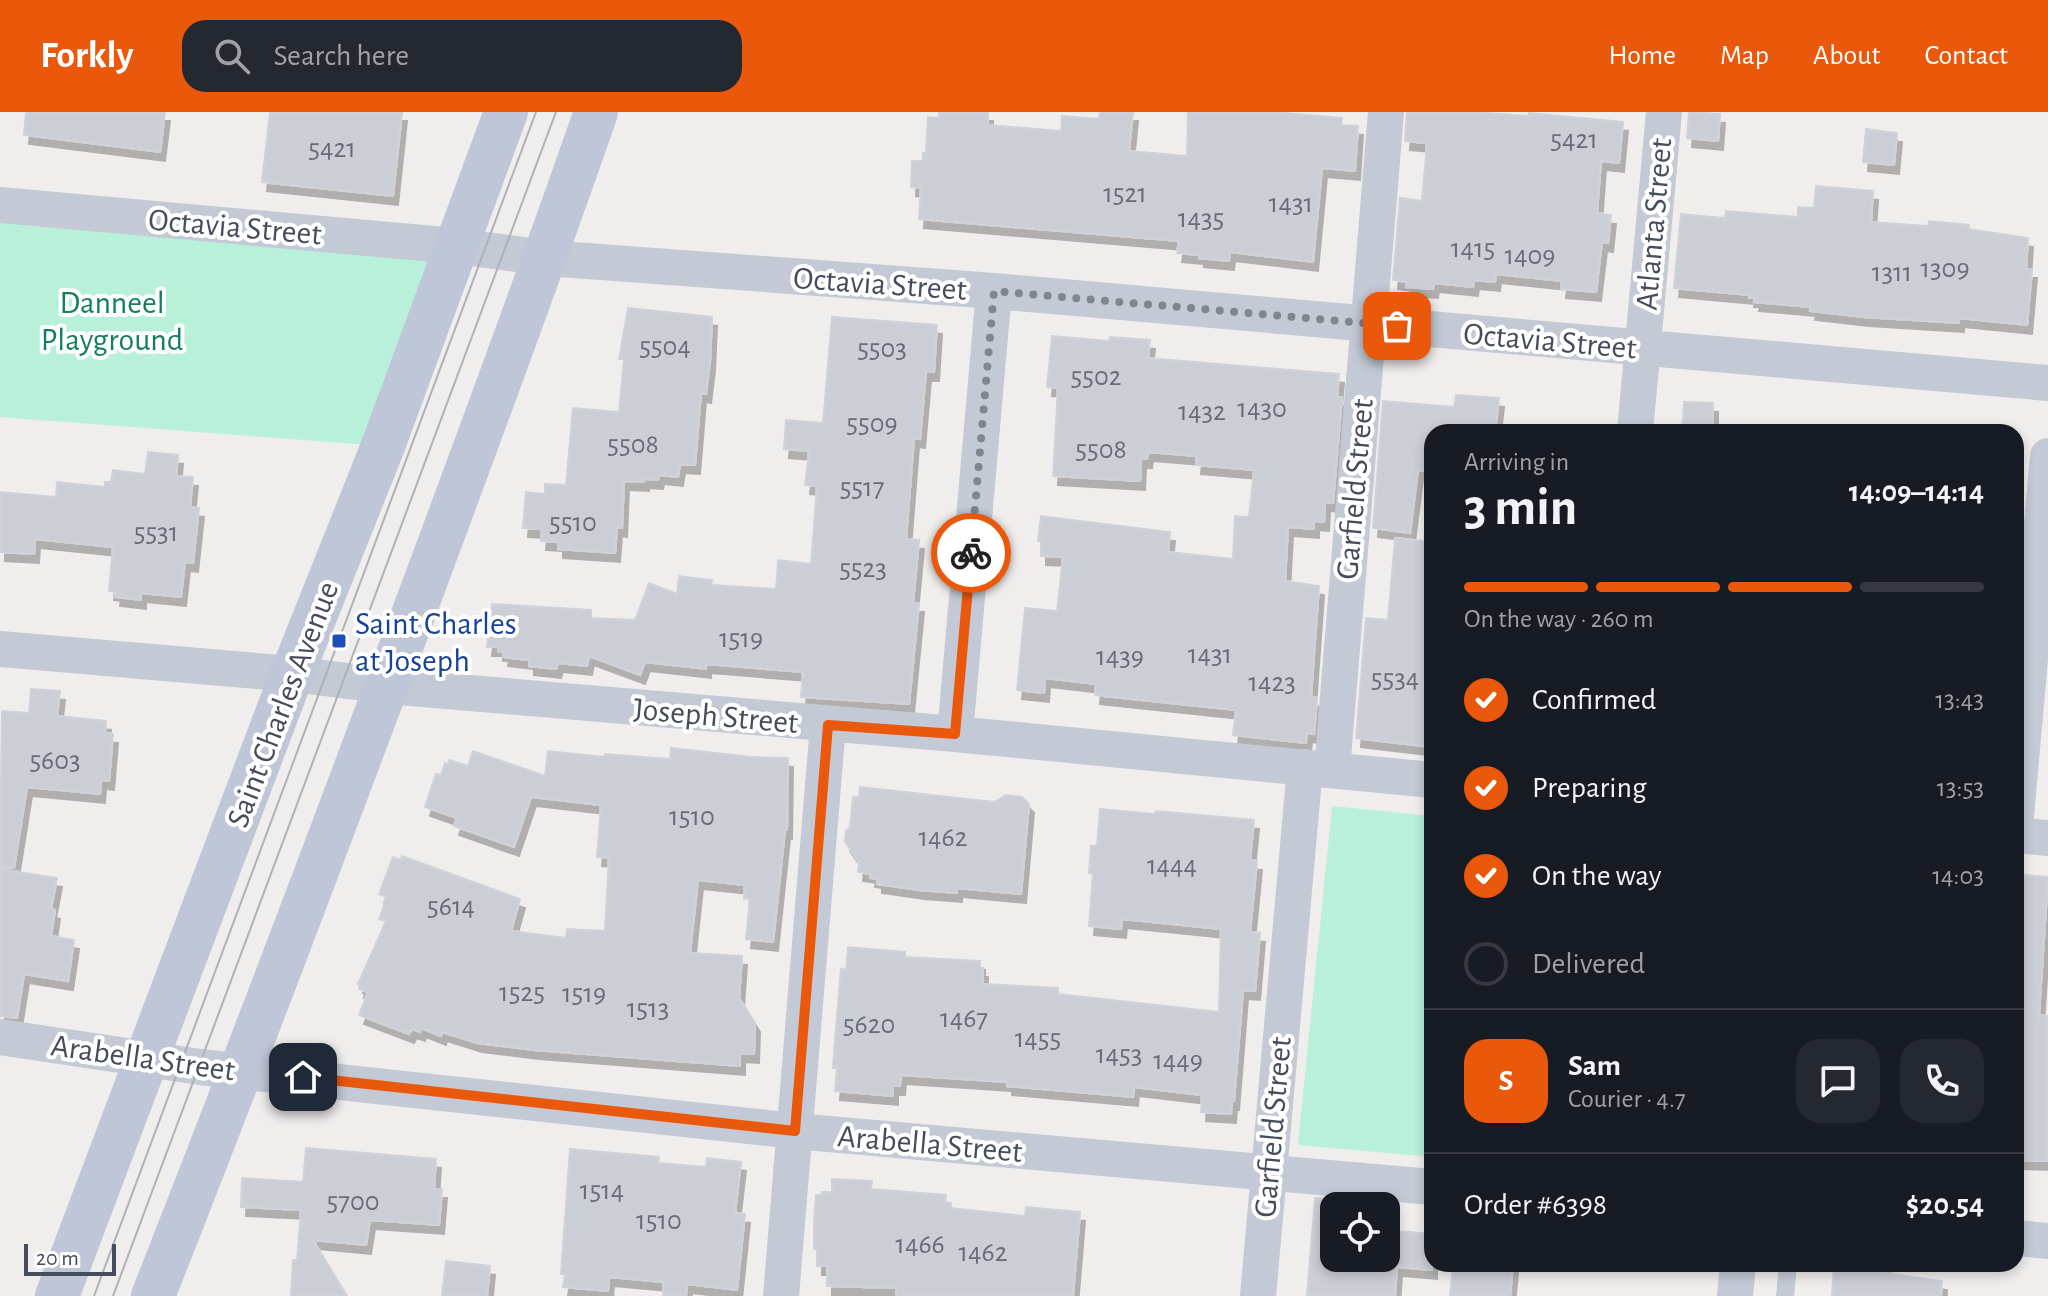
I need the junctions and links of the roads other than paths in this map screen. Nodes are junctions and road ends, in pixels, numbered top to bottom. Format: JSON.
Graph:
{"nodes":[{"id":1,"x":506,"y":112,"type":"edge"},
{"id":2,"x":596,"y":112,"type":"edge"},
{"id":3,"x":1386,"y":112,"type":"edge"},
{"id":4,"x":1664,"y":112,"type":"edge"},
{"id":5,"x":0,"y":205,"type":"edge"},
{"id":6,"x":456,"y":246,"type":"junction"},
{"id":7,"x":546,"y":258,"type":"junction"},
{"id":8,"x":994,"y":291,"type":"junction"},
{"id":9,"x":1367,"y":324,"type":"junction"},
{"id":10,"x":1642,"y":348,"type":"junction"},
{"id":11,"x":2048,"y":383,"type":"edge"},
{"id":12,"x":1636,"y":424,"type":"edge"},
{"id":13,"x":2048,"y":456,"type":"edge"},
{"id":14,"x":0,"y":649,"type":"edge"},
{"id":15,"x":292,"y":674,"type":"junction"},
{"id":16,"x":387,"y":686,"type":"junction"},
{"id":17,"x":828,"y":725,"type":"junction"},
{"id":18,"x":2024,"y":726,"type":"edge"},
{"id":19,"x":955,"y":734,"type":"junction"},
{"id":20,"x":1318,"y":769,"type":"junction"},
{"id":21,"x":1424,"y":779,"type":"edge"},
{"id":22,"x":2024,"y":836,"type":"edge"},
{"id":23,"x":2048,"y":838,"type":"edge"},
{"id":24,"x":0,"y":1037,"type":"edge"},
{"id":25,"x":147,"y":1060,"type":"junction"},
{"id":26,"x":242,"y":1071,"type":"junction"},
{"id":27,"x":795,"y":1131,"type":"junction"},
{"id":28,"x":1268,"y":1173,"type":"junction"},
{"id":29,"x":1424,"y":1186,"type":"edge"},
{"id":30,"x":2024,"y":1239,"type":"edge"},
{"id":31,"x":2048,"y":1241,"type":"edge"},
{"id":32,"x":1737,"y":1272,"type":"edge"},
{"id":33,"x":1787,"y":1272,"type":"edge"},
{"id":34,"x":57,"y":1296,"type":"edge"},
{"id":35,"x":153,"y":1296,"type":"edge"},
{"id":36,"x":781,"y":1296,"type":"edge"},
{"id":37,"x":1258,"y":1296,"type":"edge"},
{"id":38,"x":1735,"y":1296,"type":"edge"},
{"id":39,"x":1785,"y":1296,"type":"edge"}],
"edges":[{"from":1,"to":6,"type":"main road","name":"Saint Charles Avenue"},
{"from":2,"to":7,"type":"main road"},
{"from":3,"to":9,"type":"street","name":"Garfield Street"},
{"from":4,"to":10,"type":"street","name":"Atlanta Street"},
{"from":5,"to":6,"type":"street","name":"Octavia Street"},
{"from":6,"to":7,"type":"street","name":"Octavia Street"},
{"from":6,"to":15,"type":"main road","name":"Saint Charles Avenue"},
{"from":7,"to":8,"type":"street","name":"Octavia Street"},
{"from":7,"to":16,"type":"main road"},
{"from":8,"to":9,"type":"street","name":"Octavia Street"},
{"from":8,"to":19,"type":"street"},
{"from":9,"to":10,"type":"street","name":"Octavia Street"},
{"from":9,"to":20,"type":"street","name":"Garfield Street"},
{"from":10,"to":11,"type":"street","name":"Octavia Street"},
{"from":10,"to":12,"type":"street","name":"Atlanta Street"},
{"from":13,"to":18,"type":"street"},
{"from":14,"to":15,"type":"street","name":"Joseph Street"},
{"from":15,"to":16,"type":"street","name":"Joseph Street"},
{"from":15,"to":25,"type":"main road","name":"Saint Charles Avenue"},
{"from":16,"to":17,"type":"street","name":"Joseph Street"},
{"from":16,"to":26,"type":"main road"},
{"from":17,"to":19,"type":"street","name":"Joseph Street"},
{"from":17,"to":27,"type":"street"},
{"from":19,"to":20,"type":"street","name":"Joseph Street"},
{"from":20,"to":21,"type":"street","name":"Joseph Street"},
{"from":20,"to":28,"type":"street","name":"Garfield Street"},
{"from":22,"to":23,"type":"street"},
{"from":24,"to":25,"type":"street","name":"Arabella Street"},
{"from":25,"to":26,"type":"street","name":"Arabella Street"},
{"from":25,"to":34,"type":"main road","name":"Saint Charles Avenue"},
{"from":26,"to":27,"type":"street","name":"Arabella Street"},
{"from":26,"to":35,"type":"main road"},
{"from":27,"to":28,"type":"street","name":"Arabella Street"},
{"from":27,"to":36,"type":"street"},
{"from":28,"to":29,"type":"street","name":"Arabella Street"},
{"from":28,"to":37,"type":"street","name":"Garfield Street"},
{"from":30,"to":31,"type":"street"},
{"from":32,"to":38,"type":"street"},
{"from":33,"to":39,"type":"lane"}]}
